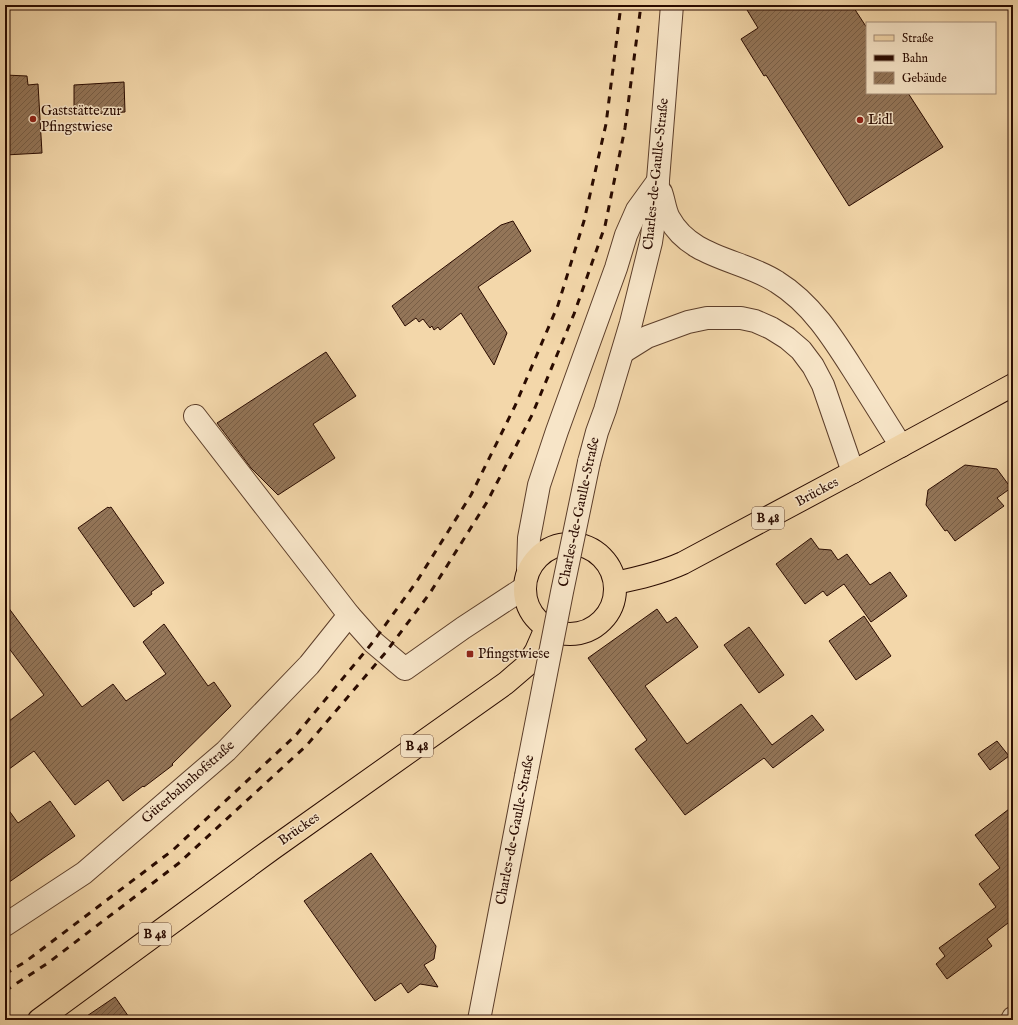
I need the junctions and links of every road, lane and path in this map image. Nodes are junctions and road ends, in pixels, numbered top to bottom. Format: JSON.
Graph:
{"nodes":[{"id":1,"x":672,"y":5,"type":"edge"},
{"id":2,"x":658,"y":180,"type":"junction"},
{"id":3,"x":623,"y":352,"type":"junction"},
{"id":4,"x":1013,"y":385,"type":"edge"},
{"id":5,"x":194,"y":416,"type":"dead end"},
{"id":6,"x":900,"y":446,"type":"junction"},
{"id":7,"x":853,"y":472,"type":"junction"},
{"id":8,"x":526,"y":578,"type":"junction"},
{"id":9,"x":615,"y":583,"type":"junction"},
{"id":10,"x":348,"y":615,"type":"junction"},
{"id":11,"x":546,"y":628,"type":"junction"},
{"id":12,"x":5,"y":924,"type":"edge"},
{"id":13,"x":39,"y":1020,"type":"edge"},
{"id":14,"x":479,"y":1020,"type":"edge"}],
"edges":[{"from":1,"to":2,"type":"street","name":"Charles-de-Gaulle-Straße"},
{"from":2,"to":3,"type":"street","name":"Charles-de-Gaulle-Straße"},
{"from":2,"to":6,"type":"street"},
{"from":2,"to":8,"type":"street"},
{"from":3,"to":7,"type":"street"},
{"from":3,"to":14,"type":"street","name":"Charles-de-Gaulle-Straße","bridge":true},
{"from":4,"to":6,"type":"main road","name":"Brückes","number":"B 48"},
{"from":5,"to":10,"type":"street"},
{"from":6,"to":7,"type":"main road","name":"Brückes","number":"B 48"},
{"from":7,"to":9,"type":"main road","name":"Brückes","number":"B 48"},
{"from":8,"to":9,"type":"main road"},
{"from":8,"to":10,"type":"street"},
{"from":8,"to":11,"type":"main road"},
{"from":9,"to":11,"type":"main road"},
{"from":10,"to":12,"type":"street","name":"Güterbahnhofstraße"},
{"from":11,"to":13,"type":"main road","name":"Brückes","number":"B 48"}]}
